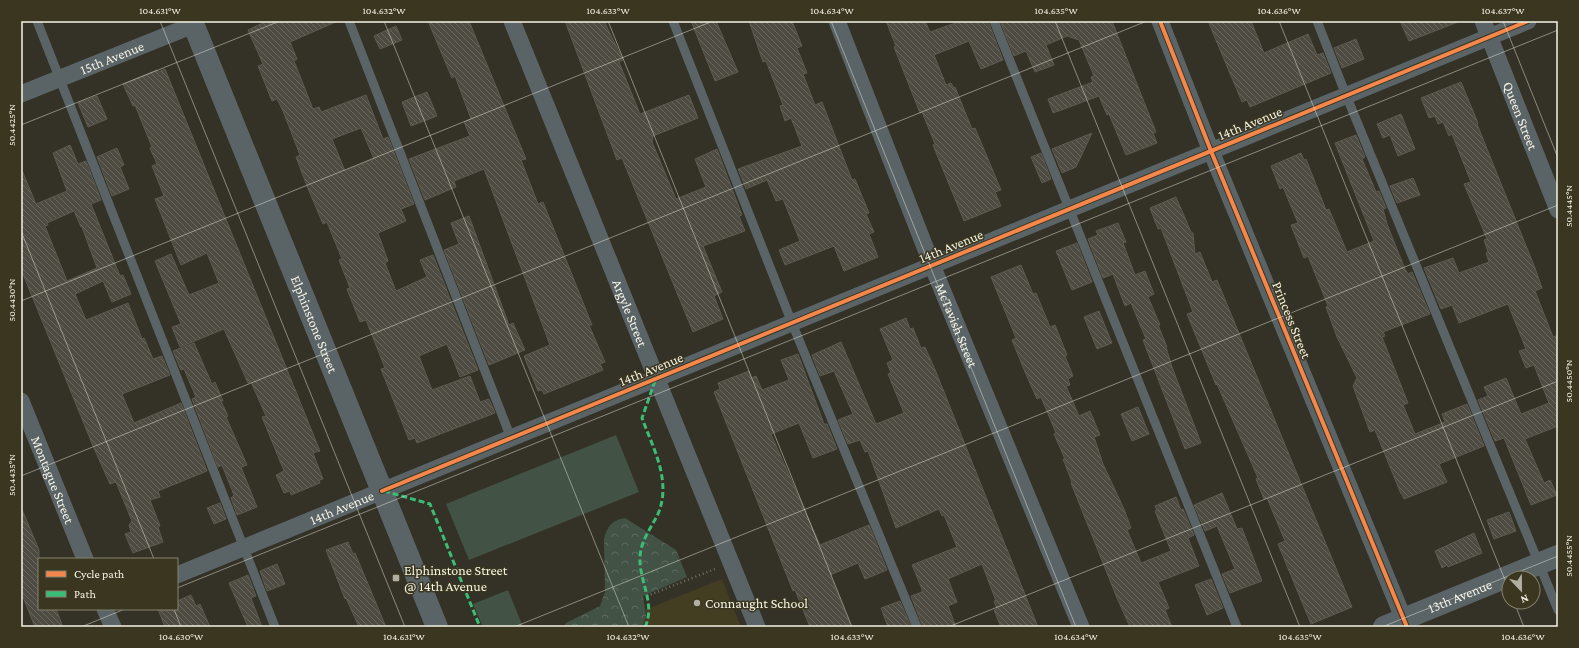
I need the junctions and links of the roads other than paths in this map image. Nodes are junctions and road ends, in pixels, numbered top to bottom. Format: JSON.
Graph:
{"nodes":[{"id":1,"x":37,"y":21,"type":"edge"},
{"id":2,"x":348,"y":21,"type":"edge"},
{"id":3,"x":512,"y":21,"type":"edge"},
{"id":4,"x":673,"y":21,"type":"edge"},
{"id":5,"x":837,"y":21,"type":"edge"},
{"id":6,"x":994,"y":21,"type":"edge"},
{"id":7,"x":1160,"y":21,"type":"edge"},
{"id":8,"x":1317,"y":21,"type":"edge"},
{"id":9,"x":1482,"y":21,"type":"edge"},
{"id":10,"x":1528,"y":21,"type":"edge"},
{"id":11,"x":196,"y":22,"type":"edge"},
{"id":12,"x":1489,"y":37,"type":"junction"},
{"id":13,"x":60,"y":78,"type":"junction"},
{"id":14,"x":21,"y":94,"type":"edge"},
{"id":15,"x":1346,"y":96,"type":"junction"},
{"id":16,"x":1210,"y":151,"type":"junction"},
{"id":17,"x":1070,"y":209,"type":"junction"},
{"id":18,"x":1558,"y":210,"type":"edge"},
{"id":19,"x":932,"y":265,"type":"junction"},
{"id":20,"x":792,"y":323,"type":"junction"},
{"id":21,"x":656,"y":378,"type":"junction"},
{"id":22,"x":21,"y":401,"type":"edge"},
{"id":23,"x":24,"y":419,"type":"edge"},
{"id":24,"x":511,"y":438,"type":"junction"},
{"id":25,"x":382,"y":491,"type":"junction"},
{"id":26,"x":243,"y":548,"type":"junction"},
{"id":27,"x":85,"y":558,"type":"edge"},
{"id":28,"x":1549,"y":560,"type":"edge"},
{"id":29,"x":178,"y":575,"type":"edge"},
{"id":30,"x":105,"y":610,"type":"edge"},
{"id":31,"x":1558,"y":610,"type":"edge"},
{"id":32,"x":1405,"y":623,"type":"edge"},
{"id":33,"x":113,"y":627,"type":"edge"},
{"id":34,"x":275,"y":627,"type":"edge"},
{"id":35,"x":437,"y":627,"type":"edge"},
{"id":36,"x":757,"y":627,"type":"edge"},
{"id":37,"x":917,"y":627,"type":"edge"},
{"id":38,"x":1082,"y":627,"type":"edge"},
{"id":39,"x":1237,"y":627,"type":"edge"},
{"id":40,"x":1384,"y":627,"type":"edge"}],
"edges":[{"from":1,"to":13,"type":"lane"},
{"from":2,"to":24,"type":"lane"},
{"from":3,"to":21,"type":"street","name":"Argyle Street"},
{"from":4,"to":20,"type":"lane"},
{"from":5,"to":19,"type":"street","name":"McTavish Street"},
{"from":6,"to":17,"type":"lane"},
{"from":7,"to":16,"type":"street","name":"Princess Street"},
{"from":8,"to":15,"type":"lane"},
{"from":9,"to":12,"type":"street","name":"Queen Street"},
{"from":10,"to":12,"type":"street","name":"14th Avenue"},
{"from":11,"to":13,"type":"street","name":"15th Avenue"},
{"from":11,"to":25,"type":"street","name":"Elphinstone Street"},
{"from":12,"to":15,"type":"street","name":"14th Avenue"},
{"from":12,"to":18,"type":"street","name":"Queen Street"},
{"from":13,"to":14,"type":"street","name":"15th Avenue"},
{"from":13,"to":26,"type":"lane"},
{"from":15,"to":16,"type":"street","name":"14th Avenue"},
{"from":15,"to":28,"type":"lane"},
{"from":16,"to":17,"type":"street","name":"14th Avenue"},
{"from":16,"to":32,"type":"street","name":"Princess Street"},
{"from":17,"to":19,"type":"street","name":"14th Avenue"},
{"from":17,"to":39,"type":"lane"},
{"from":19,"to":20,"type":"street","name":"14th Avenue"},
{"from":19,"to":38,"type":"street","name":"McTavish Street"},
{"from":20,"to":21,"type":"street","name":"14th Avenue"},
{"from":20,"to":37,"type":"lane"},
{"from":21,"to":24,"type":"street","name":"14th Avenue"},
{"from":21,"to":36,"type":"street","name":"Argyle Street"},
{"from":22,"to":23,"type":"street","name":"Montague Street"},
{"from":23,"to":27,"type":"street","name":"Montague Street"},
{"from":24,"to":25,"type":"street","name":"14th Avenue"},
{"from":25,"to":26,"type":"street","name":"14th Avenue"},
{"from":25,"to":35,"type":"street","name":"Elphinstone Street"},
{"from":26,"to":29,"type":"street","name":"14th Avenue"},
{"from":26,"to":34,"type":"lane"},
{"from":28,"to":31,"type":"lane"},
{"from":28,"to":32,"type":"street","name":"13th Avenue"},
{"from":30,"to":33,"type":"street"},
{"from":32,"to":40,"type":"street","name":"13th Avenue"}]}
